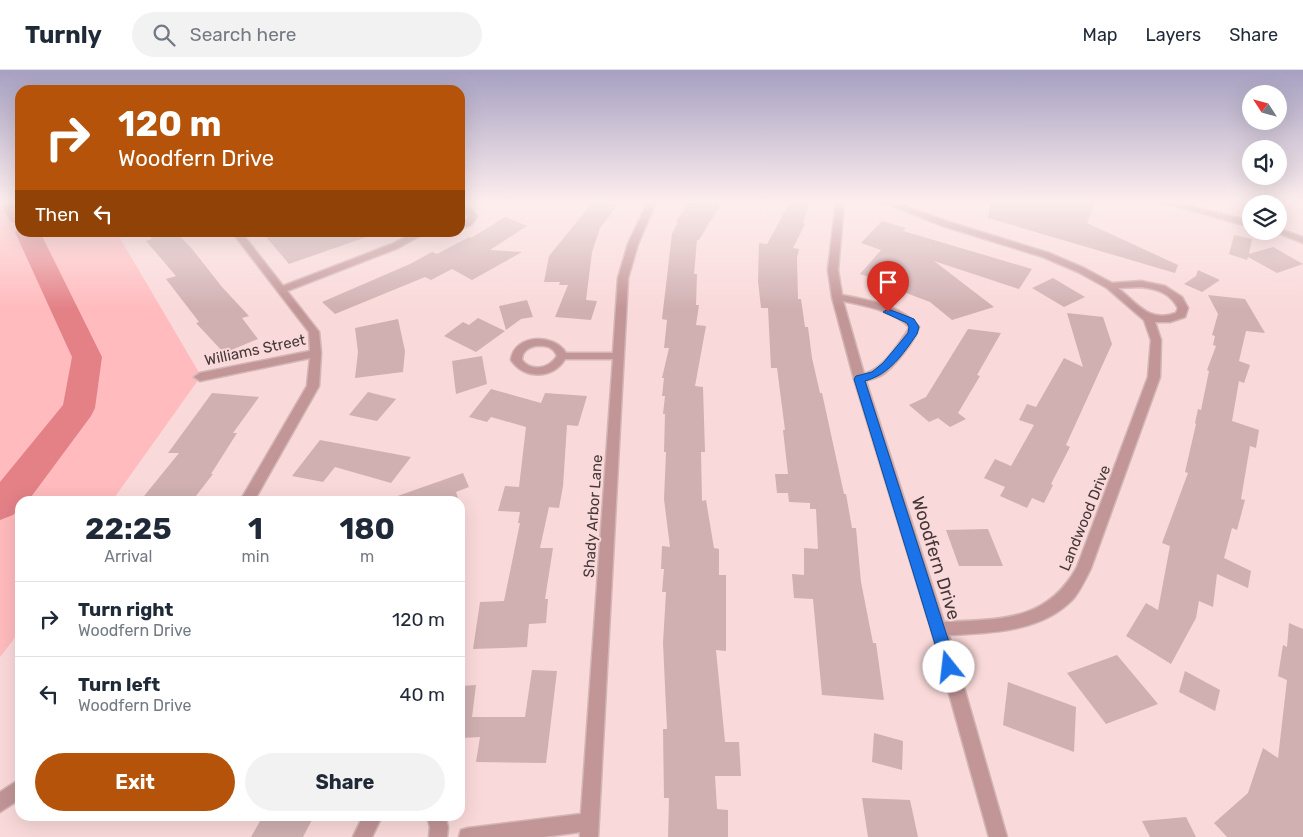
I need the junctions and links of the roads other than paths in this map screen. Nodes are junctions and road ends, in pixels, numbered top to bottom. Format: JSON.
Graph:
{"nodes":[{"id":1,"x":241,"y":238,"type":"edge"},
{"id":2,"x":411,"y":238,"type":"edge"},
{"id":3,"x":636,"y":238,"type":"edge"},
{"id":4,"x":836,"y":238,"type":"edge"},
{"id":5,"x":990,"y":238,"type":"edge"},
{"id":6,"x":1110,"y":286,"type":"junction"},
{"id":7,"x":282,"y":290,"type":"junction"},
{"id":8,"x":838,"y":297,"type":"junction"},
{"id":9,"x":1149,"y":319,"type":"junction"},
{"id":10,"x":316,"y":353,"type":"junction"},
{"id":11,"x":562,"y":356,"type":"dead end"},
{"id":12,"x":619,"y":356,"type":"junction"},
{"id":13,"x":200,"y":377,"type":"dead end"},
{"id":14,"x":860,"y":379,"type":"junction"},
{"id":15,"x":249,"y":496,"type":"edge"},
{"id":16,"x":939,"y":629,"type":"junction"},
{"id":17,"x":15,"y":792,"type":"edge"},
{"id":18,"x":0,"y":803,"type":"edge"},
{"id":19,"x":370,"y":821,"type":"edge"},
{"id":20,"x":437,"y":821,"type":"edge"},
{"id":21,"x":589,"y":830,"type":"edge"},
{"id":22,"x":362,"y":837,"type":"edge"},
{"id":23,"x":438,"y":837,"type":"edge"},
{"id":24,"x":468,"y":837,"type":"edge"},
{"id":25,"x":998,"y":837,"type":"edge"}],
"edges":[{"from":1,"to":7,"type":"street"},
{"from":2,"to":7,"type":"street"},
{"from":3,"to":12,"type":"street","name":"Shady Arbor Lane"},
{"from":4,"to":8,"type":"street","name":"Woodfern Drive"},
{"from":5,"to":6,"type":"street"},
{"from":6,"to":9,"type":"street"},
{"from":6,"to":9,"type":"street"},
{"from":7,"to":10,"type":"street"},
{"from":8,"to":14,"type":"street","name":"Woodfern Drive"},
{"from":8,"to":14,"type":"street"},
{"from":9,"to":16,"type":"street","name":"Landwood Drive"},
{"from":10,"to":13,"type":"street","name":"Williams Street"},
{"from":10,"to":15,"type":"street"},
{"from":11,"to":12,"type":"street"},
{"from":12,"to":21,"type":"street","name":"Shady Arbor Lane"},
{"from":14,"to":16,"type":"street","name":"Woodfern Drive"},
{"from":16,"to":25,"type":"street","name":"Woodfern Drive"},
{"from":17,"to":18,"type":"street"},
{"from":19,"to":22,"type":"street"},
{"from":20,"to":23,"type":"street"},
{"from":21,"to":24,"type":"street"}]}
